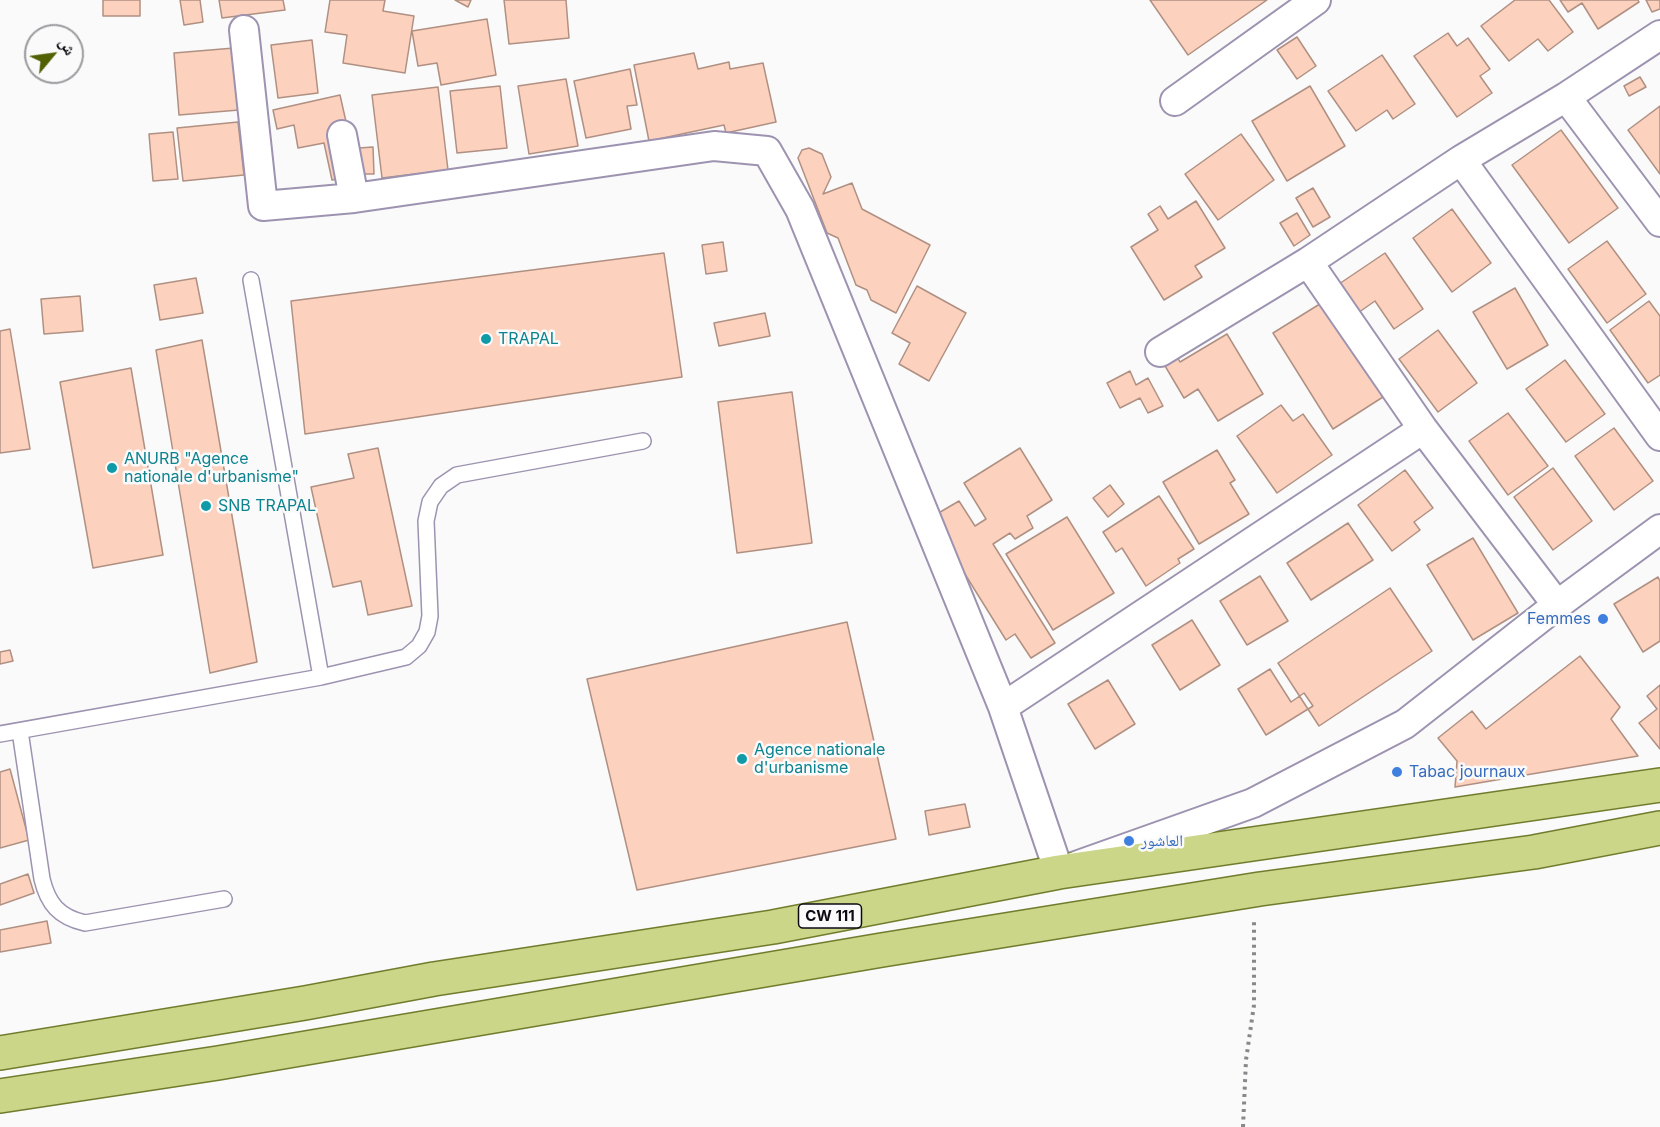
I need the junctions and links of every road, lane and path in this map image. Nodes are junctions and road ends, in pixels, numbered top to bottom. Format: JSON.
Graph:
{"nodes":[{"id":1,"x":1316,"y":0,"type":"edge"},
{"id":2,"x":244,"y":30,"type":"dead end"},
{"id":3,"x":1660,"y":36,"type":"edge"},
{"id":4,"x":1566,"y":97,"type":"junction"},
{"id":5,"x":1175,"y":101,"type":"dead end"},
{"id":6,"x":342,"y":135,"type":"dead end"},
{"id":7,"x":1461,"y":160,"type":"junction"},
{"id":8,"x":354,"y":198,"type":"junction"},
{"id":9,"x":1660,"y":222,"type":"edge"},
{"id":10,"x":1308,"y":262,"type":"junction"},
{"id":11,"x":250,"y":280,"type":"dead end"},
{"id":12,"x":1160,"y":352,"type":"dead end"},
{"id":13,"x":1423,"y":429,"type":"junction"},
{"id":14,"x":1660,"y":436,"type":"edge"},
{"id":15,"x":643,"y":441,"type":"dead end"},
{"id":16,"x":1660,"y":529,"type":"edge"},
{"id":17,"x":1557,"y":604,"type":"junction"},
{"id":18,"x":321,"y":677,"type":"junction"},
{"id":19,"x":1003,"y":707,"type":"junction"},
{"id":20,"x":20,"y":731,"type":"junction"},
{"id":21,"x":0,"y":734,"type":"edge"},
{"id":22,"x":1660,"y":785,"type":"edge"},
{"id":23,"x":1660,"y":828,"type":"edge"},
{"id":24,"x":1059,"y":872,"type":"junction"},
{"id":25,"x":1260,"y":889,"type":"junction"},
{"id":26,"x":224,"y":899,"type":"dead end"},
{"id":27,"x":0,"y":1053,"type":"edge"},
{"id":28,"x":0,"y":1096,"type":"edge"},
{"id":29,"x":1244,"y":1127,"type":"edge"}],
"edges":[{"from":1,"to":5,"type":"street"},
{"from":2,"to":8,"type":"street"},
{"from":3,"to":4,"type":"street"},
{"from":4,"to":7,"type":"street"},
{"from":4,"to":9,"type":"street"},
{"from":6,"to":8,"type":"street"},
{"from":7,"to":10,"type":"street"},
{"from":7,"to":14,"type":"street"},
{"from":8,"to":19,"type":"street"},
{"from":10,"to":12,"type":"street"},
{"from":10,"to":13,"type":"street"},
{"from":11,"to":18,"type":"lane"},
{"from":13,"to":17,"type":"street"},
{"from":13,"to":19,"type":"street"},
{"from":15,"to":18,"type":"lane"},
{"from":16,"to":17,"type":"street"},
{"from":17,"to":24,"type":"street"},
{"from":18,"to":20,"type":"lane"},
{"from":19,"to":24,"type":"street"},
{"from":20,"to":21,"type":"lane"},
{"from":20,"to":26,"type":"lane"},
{"from":22,"to":24,"type":"main road","number":"CW 111"},
{"from":23,"to":25,"type":"main road"},
{"from":24,"to":27,"type":"main road","number":"CW 111"},
{"from":25,"to":28,"type":"main road"},
{"from":25,"to":29,"type":"path"}]}
